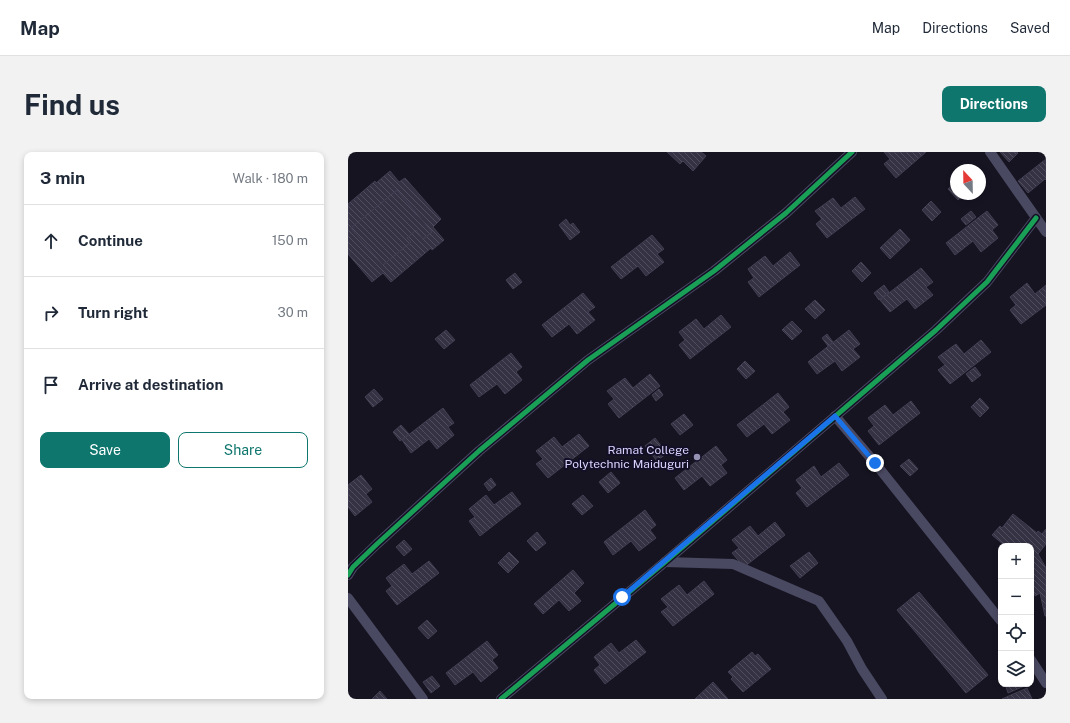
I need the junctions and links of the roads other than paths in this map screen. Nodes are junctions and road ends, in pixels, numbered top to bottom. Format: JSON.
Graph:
{"nodes":[{"id":1,"x":852,"y":152,"type":"edge"},
{"id":2,"x":990,"y":152,"type":"edge"},
{"id":3,"x":1036,"y":218,"type":"junction"},
{"id":4,"x":1046,"y":232,"type":"edge"},
{"id":5,"x":835,"y":416,"type":"junction"},
{"id":6,"x":665,"y":562,"type":"junction"},
{"id":7,"x":348,"y":575,"type":"edge"},
{"id":8,"x":348,"y":598,"type":"edge"},
{"id":9,"x":998,"y":617,"type":"edge"},
{"id":10,"x":1034,"y":665,"type":"edge"},
{"id":11,"x":1046,"y":683,"type":"edge"},
{"id":12,"x":423,"y":699,"type":"edge"},
{"id":13,"x":501,"y":699,"type":"edge"},
{"id":14,"x":882,"y":699,"type":"edge"}],
"edges":[{"from":1,"to":7,"type":"street"},
{"from":2,"to":3,"type":"street"},
{"from":3,"to":4,"type":"street"},
{"from":3,"to":5,"type":"street"},
{"from":5,"to":6,"type":"street"},
{"from":5,"to":9,"type":"street"},
{"from":6,"to":13,"type":"street"},
{"from":6,"to":14,"type":"street"},
{"from":8,"to":12,"type":"street"},
{"from":10,"to":11,"type":"street"}]}
